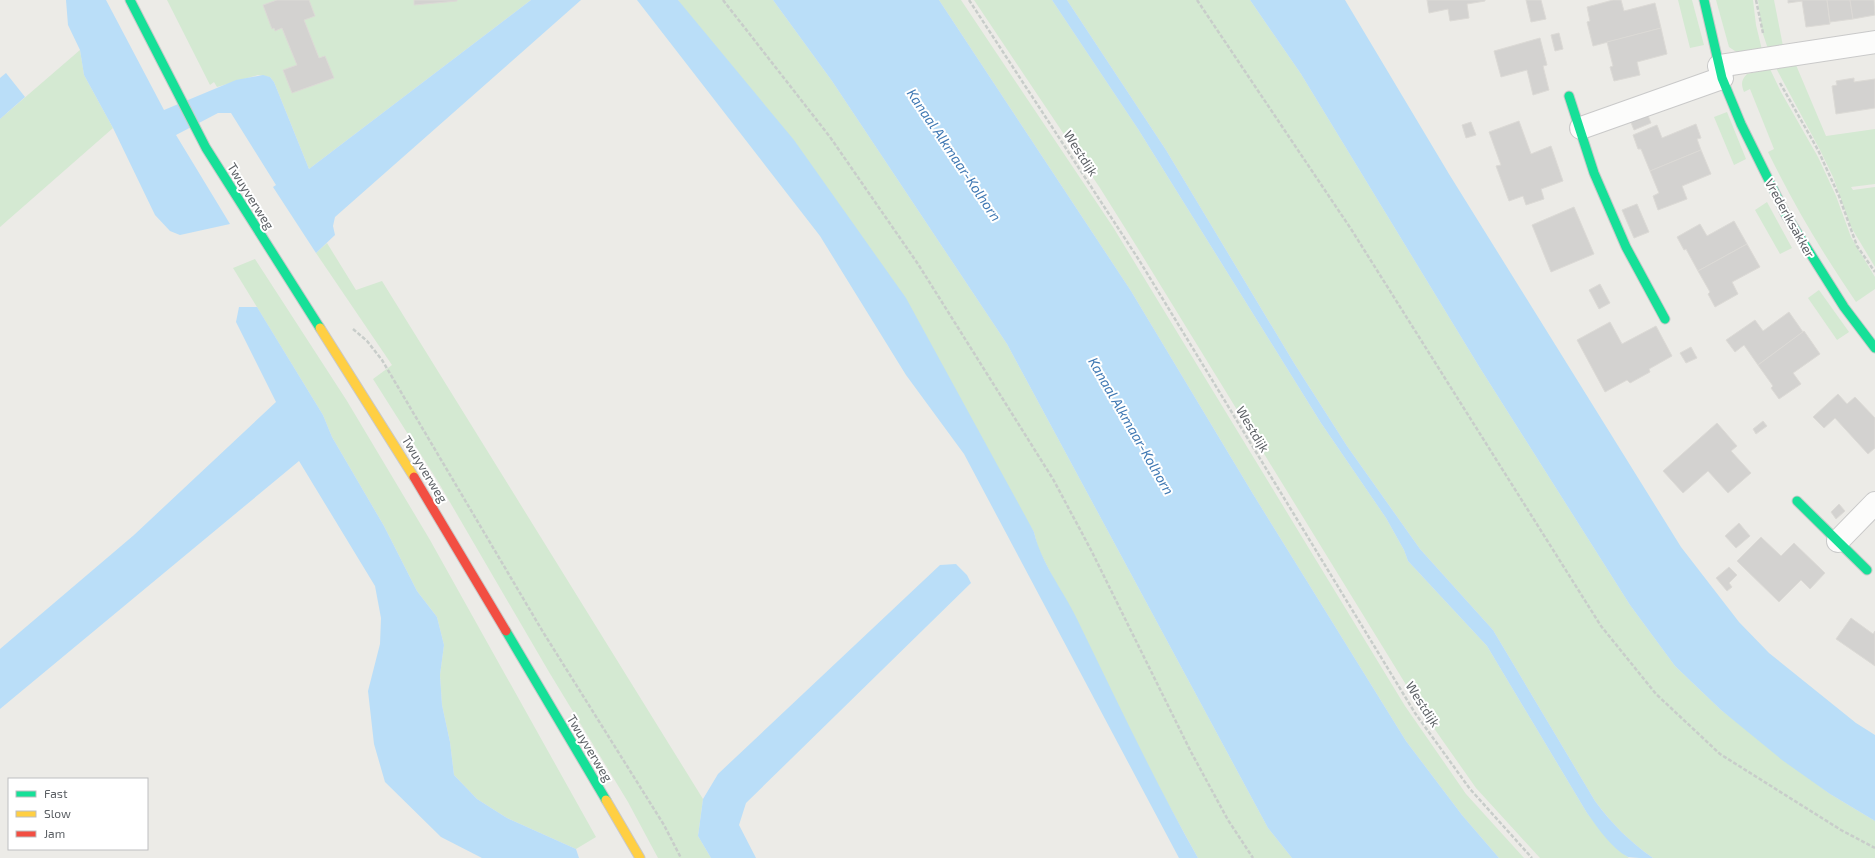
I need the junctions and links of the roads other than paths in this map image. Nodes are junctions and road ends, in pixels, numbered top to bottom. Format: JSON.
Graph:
{"nodes":[{"id":1,"x":130,"y":0,"type":"edge"},
{"id":2,"x":1704,"y":0,"type":"edge"},
{"id":3,"x":1875,"y":42,"type":"edge"},
{"id":4,"x":1721,"y":72,"type":"junction"},
{"id":5,"x":1569,"y":96,"type":"dead end"},
{"id":6,"x":1581,"y":128,"type":"junction"},
{"id":7,"x":1665,"y":319,"type":"dead end"},
{"id":8,"x":1875,"y":348,"type":"edge"},
{"id":9,"x":1797,"y":501,"type":"dead end"},
{"id":10,"x":1875,"y":503,"type":"edge"},
{"id":11,"x":1838,"y":541,"type":"junction"},
{"id":12,"x":1866,"y":570,"type":"dead end"},
{"id":13,"x":640,"y":858,"type":"edge"}],
"edges":[{"from":1,"to":13,"type":"street","name":"Twuyverweg"},
{"from":2,"to":4,"type":"street","name":"Vrederiksakker"},
{"from":3,"to":4,"type":"street"},
{"from":4,"to":6,"type":"street"},
{"from":4,"to":8,"type":"street","name":"Vrederiksakker"},
{"from":5,"to":6,"type":"street"},
{"from":6,"to":7,"type":"street"},
{"from":9,"to":11,"type":"street"},
{"from":10,"to":11,"type":"street"},
{"from":11,"to":12,"type":"street"}]}
